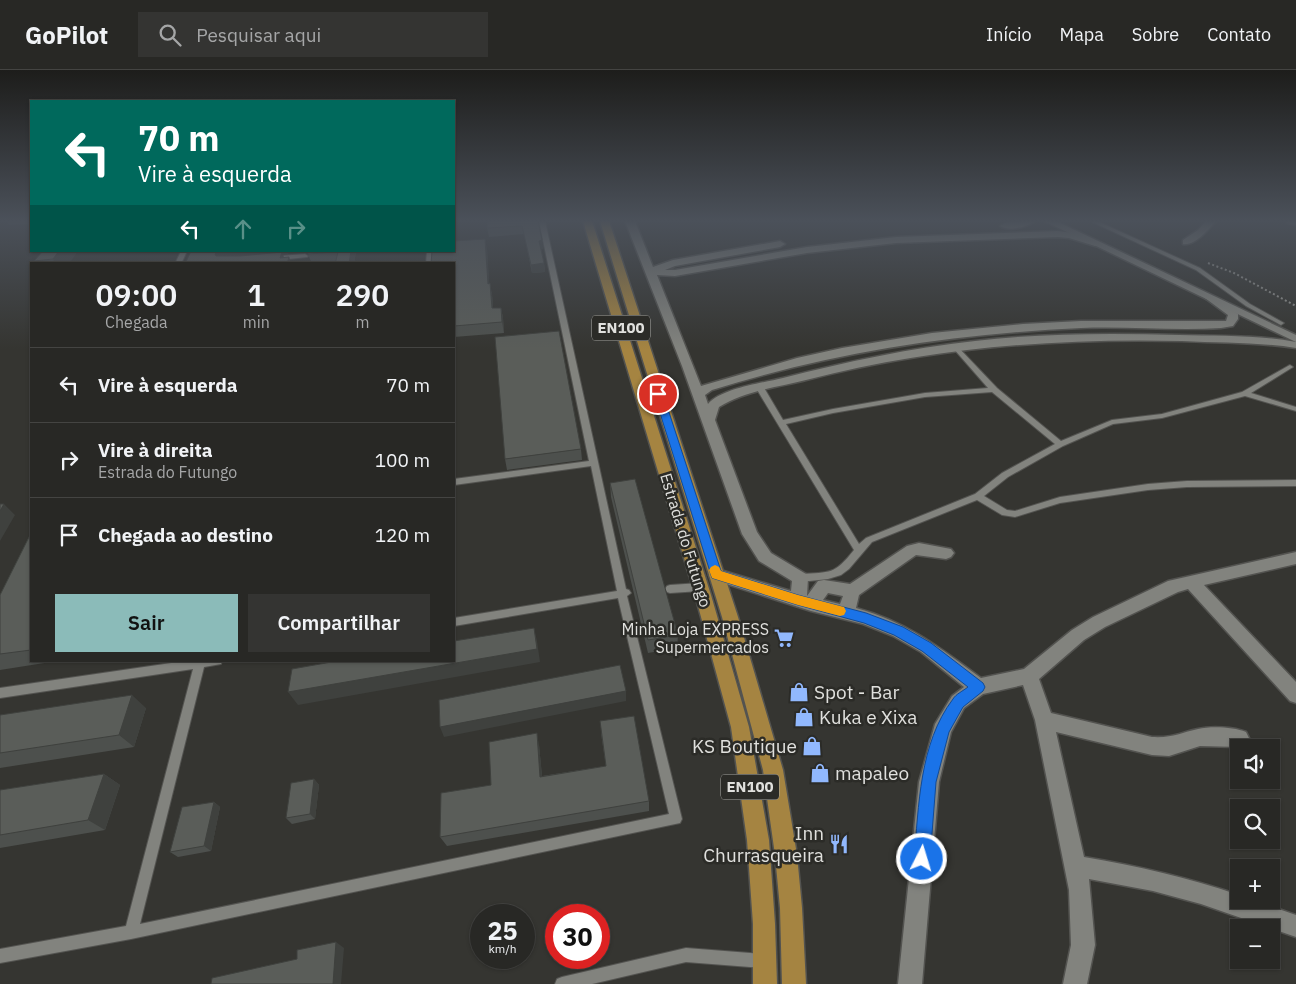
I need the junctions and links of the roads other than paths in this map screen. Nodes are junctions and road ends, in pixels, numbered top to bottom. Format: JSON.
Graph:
{"nodes":[{"id":1,"x":551,"y":264,"type":"edge"},
{"id":2,"x":601,"y":264,"type":"edge"},
{"id":3,"x":616,"y":264,"type":"edge"},
{"id":4,"x":647,"y":264,"type":"edge"},
{"id":5,"x":666,"y":264,"type":"edge"},
{"id":6,"x":694,"y":264,"type":"edge"},
{"id":7,"x":706,"y":264,"type":"edge"},
{"id":8,"x":1138,"y":264,"type":"edge"},
{"id":9,"x":1154,"y":264,"type":"edge"},
{"id":10,"x":1186,"y":264,"type":"edge"},
{"id":11,"x":674,"y":268,"type":"junction"},
{"id":12,"x":650,"y":272,"type":"junction"},
{"id":13,"x":658,"y":289,"type":"junction"},
{"id":14,"x":1206,"y":296,"type":"junction"},
{"id":15,"x":1281,"y":323,"type":"junction"},
{"id":16,"x":985,"y":330,"type":"junction"},
{"id":17,"x":1296,"y":330,"type":"edge"},
{"id":18,"x":945,"y":334,"type":"junction"},
{"id":19,"x":1296,"y":339,"type":"edge"},
{"id":20,"x":995,"y":343,"type":"junction"},
{"id":21,"x":1296,"y":345,"type":"edge"},
{"id":22,"x":955,"y":347,"type":"junction"},
{"id":23,"x":688,"y":366,"type":"junction"},
{"id":24,"x":1290,"y":367,"type":"dead end"},
{"id":25,"x":726,"y":381,"type":"junction"},
{"id":26,"x":760,"y":388,"type":"junction"},
{"id":27,"x":994,"y":390,"type":"junction"},
{"id":28,"x":698,"y":394,"type":"junction"},
{"id":29,"x":1245,"y":394,"type":"junction"},
{"id":30,"x":733,"y":396,"type":"junction"},
{"id":31,"x":1296,"y":409,"type":"edge"},
{"id":32,"x":708,"y":421,"type":"junction"},
{"id":33,"x":781,"y":423,"type":"junction"},
{"id":34,"x":1060,"y":444,"type":"junction"},
{"id":35,"x":593,"y":463,"type":"junction"},
{"id":36,"x":455,"y":482,"type":"edge"},
{"id":37,"x":1296,"y":483,"type":"edge"},
{"id":38,"x":978,"y":496,"type":"junction"},
{"id":39,"x":858,"y":549,"type":"junction"},
{"id":40,"x":946,"y":553,"type":"dead end"},
{"id":41,"x":1296,"y":558,"type":"edge"},
{"id":42,"x":800,"y":578,"type":"junction"},
{"id":43,"x":708,"y":581,"type":"junction"},
{"id":44,"x":1191,"y":582,"type":"junction"},
{"id":45,"x":670,"y":589,"type":"dead end"},
{"id":46,"x":852,"y":591,"type":"junction"},
{"id":47,"x":625,"y":593,"type":"junction"},
{"id":48,"x":804,"y":602,"type":"junction"},
{"id":49,"x":846,"y":613,"type":"junction"},
{"id":50,"x":455,"y":622,"type":"edge"},
{"id":51,"x":199,"y":663,"type":"edge"},
{"id":52,"x":1029,"y":676,"type":"junction"},
{"id":53,"x":978,"y":687,"type":"junction"},
{"id":54,"x":0,"y":693,"type":"edge"},
{"id":55,"x":1296,"y":695,"type":"edge"},
{"id":56,"x":1044,"y":720,"type":"junction"},
{"id":57,"x":1239,"y":738,"type":"dead end"},
{"id":58,"x":1075,"y":866,"type":"junction"},
{"id":59,"x":1296,"y":926,"type":"edge"},
{"id":60,"x":131,"y":932,"type":"junction"},
{"id":61,"x":0,"y":956,"type":"edge"},
{"id":62,"x":766,"y":962,"type":"junction"},
{"id":63,"x":562,"y":984,"type":"edge"},
{"id":64,"x":765,"y":984,"type":"edge"},
{"id":65,"x":794,"y":984,"type":"edge"},
{"id":66,"x":910,"y":984,"type":"edge"},
{"id":67,"x":1075,"y":984,"type":"edge"}],
"edges":[{"from":1,"to":35,"type":"lane"},
{"from":2,"to":43,"type":"main road","name":"Estrada do Futungo","number":"EN100"},
{"from":3,"to":43,"type":"main road","name":"Estrada do Futungo","number":"EN100"},
{"from":4,"to":12,"type":"street"},
{"from":5,"to":11,"type":"street"},
{"from":6,"to":11,"type":"street"},
{"from":7,"to":11,"type":"street"},
{"from":8,"to":14,"type":"street"},
{"from":9,"to":15,"type":"street"},
{"from":10,"to":15,"type":"lane"},
{"from":11,"to":12,"type":"street"},
{"from":11,"to":13,"type":"street"},
{"from":12,"to":13,"type":"street"},
{"from":13,"to":23,"type":"street"},
{"from":14,"to":16,"type":"street"},
{"from":14,"to":19,"type":"street"},
{"from":15,"to":17,"type":"street"},
{"from":16,"to":18,"type":"street"},
{"from":16,"to":20,"type":"street"},
{"from":18,"to":22,"type":"street"},
{"from":18,"to":25,"type":"street"},
{"from":20,"to":21,"type":"street"},
{"from":20,"to":22,"type":"street"},
{"from":22,"to":26,"type":"street"},
{"from":22,"to":27,"type":"lane"},
{"from":23,"to":25,"type":"street"},
{"from":23,"to":28,"type":"street"},
{"from":24,"to":29,"type":"lane"},
{"from":25,"to":28,"type":"street"},
{"from":26,"to":30,"type":"street"},
{"from":26,"to":33,"type":"lane"},
{"from":27,"to":33,"type":"lane"},
{"from":27,"to":34,"type":"lane"},
{"from":28,"to":30,"type":"street"},
{"from":28,"to":32,"type":"street"},
{"from":29,"to":31,"type":"lane"},
{"from":29,"to":34,"type":"lane"},
{"from":30,"to":32,"type":"street"},
{"from":32,"to":42,"type":"street"},
{"from":33,"to":39,"type":"lane"},
{"from":34,"to":38,"type":"lane"},
{"from":35,"to":36,"type":"lane"},
{"from":35,"to":47,"type":"lane"},
{"from":37,"to":38,"type":"lane"},
{"from":38,"to":39,"type":"lane"},
{"from":39,"to":42,"type":"lane"},
{"from":40,"to":46,"type":"street"},
{"from":41,"to":44,"type":"street"},
{"from":42,"to":48,"type":"street"},
{"from":43,"to":45,"type":"lane"},
{"from":43,"to":48,"type":"street"},
{"from":43,"to":62,"type":"main road","name":"Estrada do Futungo","number":"EN100"},
{"from":43,"to":65,"type":"main road","name":"Estrada do Futungo","number":"EN100"},
{"from":44,"to":52,"type":"street"},
{"from":44,"to":55,"type":"street"},
{"from":46,"to":48,"type":"street"},
{"from":46,"to":49,"type":"street"},
{"from":47,"to":50,"type":"lane"},
{"from":47,"to":60,"type":"lane"},
{"from":48,"to":49,"type":"street"},
{"from":49,"to":53,"type":"street"},
{"from":51,"to":54,"type":"lane"},
{"from":51,"to":60,"type":"lane"},
{"from":52,"to":53,"type":"street"},
{"from":52,"to":56,"type":"street"},
{"from":53,"to":66,"type":"street"},
{"from":56,"to":57,"type":"street"},
{"from":56,"to":58,"type":"street"},
{"from":58,"to":59,"type":"street"},
{"from":58,"to":67,"type":"street"},
{"from":60,"to":61,"type":"lane"},
{"from":62,"to":63,"type":"lane"},
{"from":62,"to":64,"type":"main road","name":"Estrada do Futungo","number":"EN100"}]}
